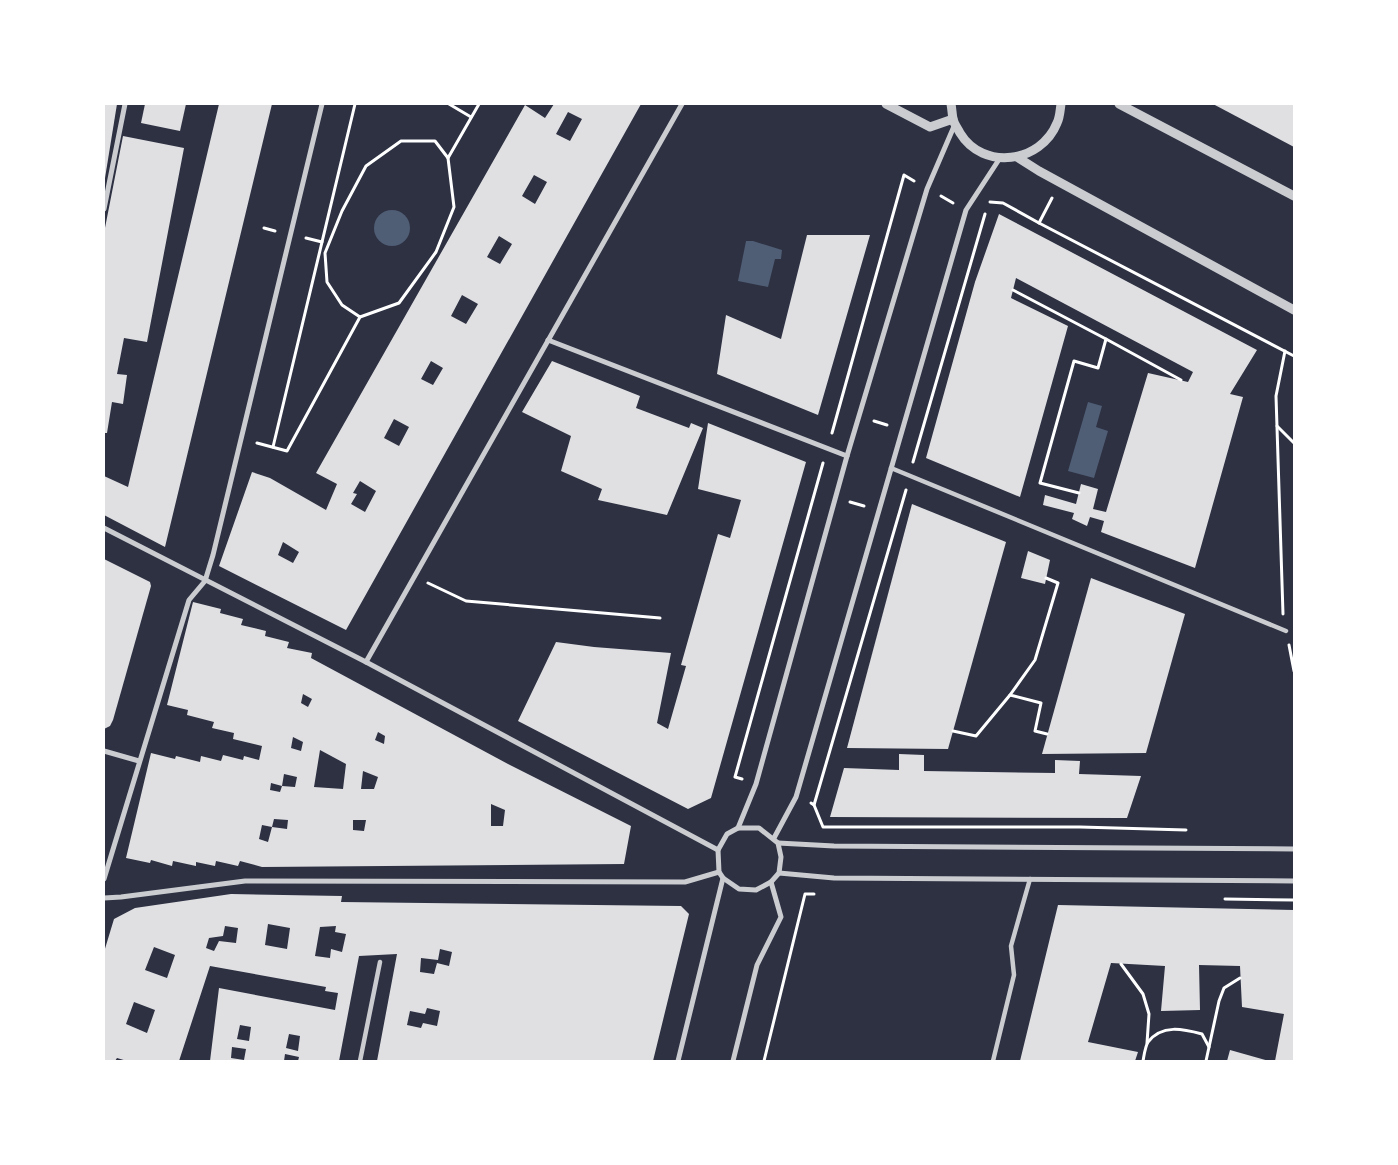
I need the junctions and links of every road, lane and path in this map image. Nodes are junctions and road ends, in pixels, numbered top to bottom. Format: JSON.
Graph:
{"nodes":[{"id":1,"x":125,"y":104,"type":"edge"},
{"id":2,"x":322,"y":104,"type":"edge"},
{"id":3,"x":355,"y":104,"type":"edge"},
{"id":4,"x":450,"y":104,"type":"edge"},
{"id":5,"x":479,"y":104,"type":"edge"},
{"id":6,"x":682,"y":104,"type":"edge"},
{"id":7,"x":886,"y":104,"type":"edge"},
{"id":8,"x":951,"y":104,"type":"edge"},
{"id":9,"x":1061,"y":104,"type":"edge"},
{"id":10,"x":1119,"y":104,"type":"edge"},
{"id":11,"x":471,"y":117,"type":"junction"},
{"id":12,"x":954,"y":121,"type":"junction"},
{"id":13,"x":448,"y":158,"type":"junction"},
{"id":14,"x":1000,"y":158,"type":"junction"},
{"id":15,"x":1017,"y":158,"type":"junction"},
{"id":16,"x":1060,"y":182,"type":"junction"},
{"id":17,"x":927,"y":189,"type":"junction"},
{"id":18,"x":1294,"y":196,"type":"edge"},
{"id":19,"x":988,"y":202,"type":"dead end"},
{"id":20,"x":104,"y":209,"type":"edge"},
{"id":21,"x":966,"y":210,"type":"junction"},
{"id":22,"x":986,"y":210,"type":"dead end"},
{"id":23,"x":1039,"y":223,"type":"junction"},
{"id":24,"x":1013,"y":290,"type":"dead end"},
{"id":25,"x":1294,"y":310,"type":"edge"},
{"id":26,"x":360,"y":317,"type":"junction"},
{"id":27,"x":1106,"y":339,"type":"junction"},
{"id":28,"x":548,"y":340,"type":"junction"},
{"id":29,"x":1285,"y":351,"type":"junction"},
{"id":30,"x":1294,"y":356,"type":"edge"},
{"id":31,"x":1181,"y":380,"type":"dead end"},
{"id":32,"x":838,"y":410,"type":"junction"},
{"id":33,"x":859,"y":416,"type":"junction"},
{"id":34,"x":1276,"y":425,"type":"junction"},
{"id":35,"x":902,"y":429,"type":"junction"},
{"id":36,"x":921,"y":434,"type":"junction"},
{"id":37,"x":256,"y":443,"type":"dead end"},
{"id":38,"x":1294,"y":443,"type":"edge"},
{"id":39,"x":273,"y":447,"type":"junction"},
{"id":40,"x":827,"y":448,"type":"junction"},
{"id":41,"x":846,"y":456,"type":"junction"},
{"id":42,"x":891,"y":468,"type":"junction"},
{"id":43,"x":910,"y":476,"type":"junction"},
{"id":44,"x":815,"y":492,"type":"junction"},
{"id":45,"x":1079,"y":493,"type":"dead end"},
{"id":46,"x":835,"y":498,"type":"junction"},
{"id":47,"x":879,"y":510,"type":"junction"},
{"id":48,"x":104,"y":528,"type":"edge"},
{"id":49,"x":414,"y":576,"type":"junction"},
{"id":50,"x":1046,"y":578,"type":"dead end"},
{"id":51,"x":205,"y":581,"type":"junction"},
{"id":52,"x":660,"y":618,"type":"dead end"},
{"id":53,"x":1286,"y":631,"type":"junction"},
{"id":54,"x":366,"y":662,"type":"junction"},
{"id":55,"x":1294,"y":671,"type":"edge"},
{"id":56,"x":1010,"y":695,"type":"junction"},
{"id":57,"x":953,"y":731,"type":"dead end"},
{"id":58,"x":1047,"y":734,"type":"dead end"},
{"id":59,"x":104,"y":751,"type":"edge"},
{"id":60,"x":139,"y":761,"type":"junction"},
{"id":61,"x":756,"y":784,"type":"junction"},
{"id":62,"x":796,"y":797,"type":"junction"},
{"id":63,"x":814,"y":805,"type":"junction"},
{"id":64,"x":738,"y":828,"type":"junction"},
{"id":65,"x":1195,"y":830,"type":"dead end"},
{"id":66,"x":776,"y":841,"type":"junction"},
{"id":67,"x":1294,"y":849,"type":"edge"},
{"id":68,"x":718,"y":850,"type":"junction"},
{"id":69,"x":719,"y":872,"type":"junction"},
{"id":70,"x":779,"y":874,"type":"junction"},
{"id":71,"x":723,"y":878,"type":"junction"},
{"id":72,"x":104,"y":879,"type":"edge"},
{"id":73,"x":1030,"y":879,"type":"junction"},
{"id":74,"x":1294,"y":881,"type":"edge"},
{"id":75,"x":771,"y":882,"type":"junction"},
{"id":76,"x":814,"y":894,"type":"dead end"},
{"id":77,"x":104,"y":898,"type":"edge"},
{"id":78,"x":1224,"y":899,"type":"dead end"},
{"id":79,"x":1294,"y":900,"type":"edge"},
{"id":80,"x":380,"y":962,"type":"dead end"},
{"id":81,"x":1121,"y":964,"type":"dead end"},
{"id":82,"x":1240,"y":978,"type":"dead end"},
{"id":83,"x":1147,"y":1043,"type":"junction"},
{"id":84,"x":1209,"y":1048,"type":"junction"},
{"id":85,"x":360,"y":1061,"type":"edge"},
{"id":86,"x":678,"y":1061,"type":"edge"},
{"id":87,"x":733,"y":1061,"type":"edge"},
{"id":88,"x":764,"y":1061,"type":"edge"},
{"id":89,"x":993,"y":1061,"type":"edge"},
{"id":90,"x":1143,"y":1061,"type":"edge"},
{"id":91,"x":1206,"y":1061,"type":"edge"}],
"edges":[{"from":1,"to":20,"type":"street"},
{"from":2,"to":51,"type":"street"},
{"from":3,"to":39,"type":"path"},
{"from":4,"to":11,"type":"path"},
{"from":5,"to":11,"type":"path"},
{"from":6,"to":28,"type":"street"},
{"from":7,"to":12,"type":"street"},
{"from":8,"to":12,"type":"street"},
{"from":9,"to":15,"type":"street"},
{"from":10,"to":18,"type":"street"},
{"from":11,"to":13,"type":"path"},
{"from":12,"to":14,"type":"street"},
{"from":12,"to":17,"type":"street"},
{"from":13,"to":26,"type":"path"},
{"from":13,"to":26,"type":"path"},
{"from":14,"to":15,"type":"street"},
{"from":14,"to":21,"type":"street"},
{"from":15,"to":16,"type":"street"},
{"from":16,"to":23,"type":"path"},
{"from":16,"to":25,"type":"street"},
{"from":17,"to":21,"type":"path"},
{"from":17,"to":32,"type":"path"},
{"from":17,"to":33,"type":"street"},
{"from":19,"to":23,"type":"path"},
{"from":21,"to":35,"type":"street"},
{"from":22,"to":36,"type":"path"},
{"from":23,"to":29,"type":"path"},
{"from":24,"to":27,"type":"path"},
{"from":26,"to":39,"type":"path"},
{"from":27,"to":31,"type":"path"},
{"from":27,"to":45,"type":"path"},
{"from":28,"to":40,"type":"street"},
{"from":28,"to":49,"type":"street"},
{"from":29,"to":30,"type":"path"},
{"from":29,"to":34,"type":"path"},
{"from":32,"to":33,"type":"path"},
{"from":32,"to":40,"type":"path"},
{"from":33,"to":35,"type":"path"},
{"from":33,"to":41,"type":"street"},
{"from":34,"to":38,"type":"path"},
{"from":34,"to":53,"type":"path"},
{"from":35,"to":36,"type":"path"},
{"from":35,"to":42,"type":"street"},
{"from":36,"to":43,"type":"path"},
{"from":37,"to":39,"type":"path"},
{"from":40,"to":41,"type":"street"},
{"from":40,"to":44,"type":"path"},
{"from":41,"to":46,"type":"street"},
{"from":42,"to":43,"type":"street"},
{"from":42,"to":47,"type":"street"},
{"from":43,"to":53,"type":"street"},
{"from":43,"to":63,"type":"path"},
{"from":44,"to":46,"type":"path"},
{"from":44,"to":61,"type":"path"},
{"from":46,"to":47,"type":"path"},
{"from":46,"to":61,"type":"street"},
{"from":47,"to":62,"type":"street"},
{"from":48,"to":51,"type":"street"},
{"from":49,"to":52,"type":"path"},
{"from":49,"to":54,"type":"street"},
{"from":50,"to":56,"type":"path"},
{"from":51,"to":54,"type":"street"},
{"from":51,"to":60,"type":"street"},
{"from":53,"to":55,"type":"path"},
{"from":54,"to":68,"type":"street"},
{"from":56,"to":57,"type":"path"},
{"from":56,"to":58,"type":"path"},
{"from":59,"to":60,"type":"street"},
{"from":60,"to":72,"type":"street"},
{"from":61,"to":64,"type":"street"},
{"from":62,"to":63,"type":"path"},
{"from":62,"to":66,"type":"street"},
{"from":63,"to":65,"type":"path"},
{"from":64,"to":66,"type":"street"},
{"from":64,"to":68,"type":"street"},
{"from":66,"to":67,"type":"street"},
{"from":66,"to":70,"type":"street"},
{"from":68,"to":69,"type":"street"},
{"from":69,"to":71,"type":"street"},
{"from":69,"to":77,"type":"street"},
{"from":70,"to":73,"type":"street"},
{"from":70,"to":75,"type":"street"},
{"from":71,"to":75,"type":"street"},
{"from":71,"to":86,"type":"street"},
{"from":73,"to":74,"type":"street"},
{"from":73,"to":89,"type":"street"},
{"from":75,"to":87,"type":"street"},
{"from":76,"to":88,"type":"path"},
{"from":78,"to":79,"type":"path"},
{"from":80,"to":85,"type":"street"},
{"from":81,"to":83,"type":"path"},
{"from":82,"to":84,"type":"path"},
{"from":83,"to":84,"type":"path"},
{"from":83,"to":90,"type":"path"},
{"from":84,"to":91,"type":"path"}]}
